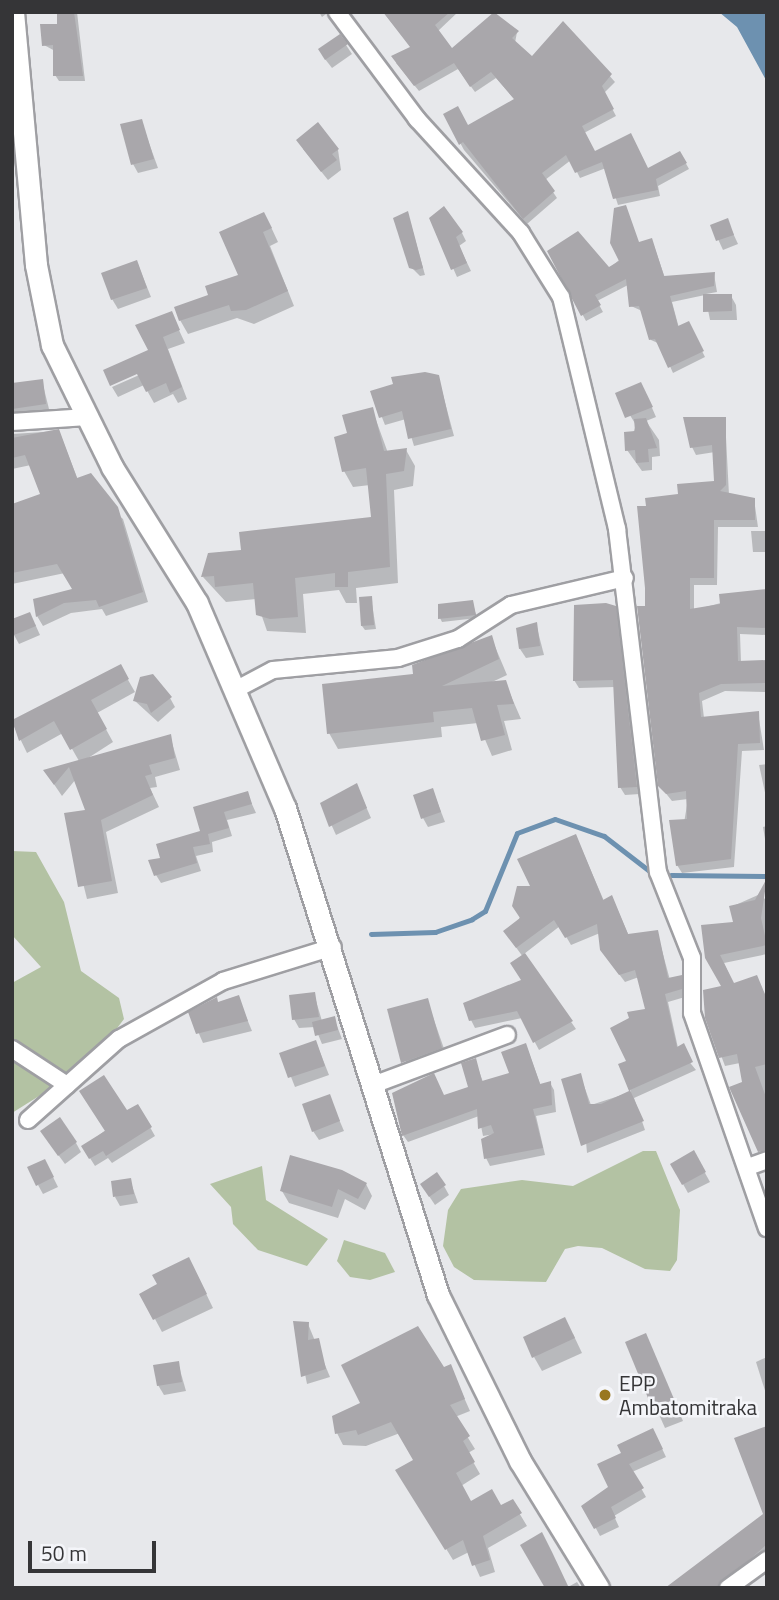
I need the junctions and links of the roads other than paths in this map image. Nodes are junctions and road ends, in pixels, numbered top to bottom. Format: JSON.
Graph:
{"nodes":[{"id":1,"x":13,"y":12,"type":"edge"},
{"id":2,"x":337,"y":12,"type":"edge"},
{"id":3,"x":87,"y":417,"type":"junction"},
{"id":4,"x":12,"y":422,"type":"edge"},
{"id":5,"x":625,"y":578,"type":"junction"},
{"id":6,"x":234,"y":690,"type":"junction"},
{"id":7,"x":333,"y":947,"type":"junction"},
{"id":8,"x":507,"y":1035,"type":"dead end"},
{"id":9,"x":12,"y":1049,"type":"edge"},
{"id":10,"x":67,"y":1085,"type":"junction"},
{"id":11,"x":373,"y":1085,"type":"junction"},
{"id":12,"x":27,"y":1120,"type":"dead end"},
{"id":13,"x":767,"y":1160,"type":"edge"},
{"id":14,"x":748,"y":1167,"type":"junction"},
{"id":15,"x":767,"y":1228,"type":"edge"},
{"id":16,"x":767,"y":1560,"type":"edge"},
{"id":17,"x":598,"y":1588,"type":"edge"},
{"id":18,"x":728,"y":1588,"type":"edge"}],
"edges":[{"from":1,"to":3,"type":"main road"},
{"from":2,"to":5,"type":"street"},
{"from":3,"to":4,"type":"street"},
{"from":3,"to":6,"type":"main road"},
{"from":5,"to":6,"type":"street"},
{"from":5,"to":14,"type":"street"},
{"from":6,"to":7,"type":"main road"},
{"from":7,"to":10,"type":"street"},
{"from":7,"to":11,"type":"main road"},
{"from":8,"to":11,"type":"street"},
{"from":9,"to":10,"type":"street"},
{"from":10,"to":12,"type":"street"},
{"from":11,"to":17,"type":"main road"},
{"from":13,"to":14,"type":"street"},
{"from":14,"to":15,"type":"street"},
{"from":16,"to":18,"type":"street"}]}
